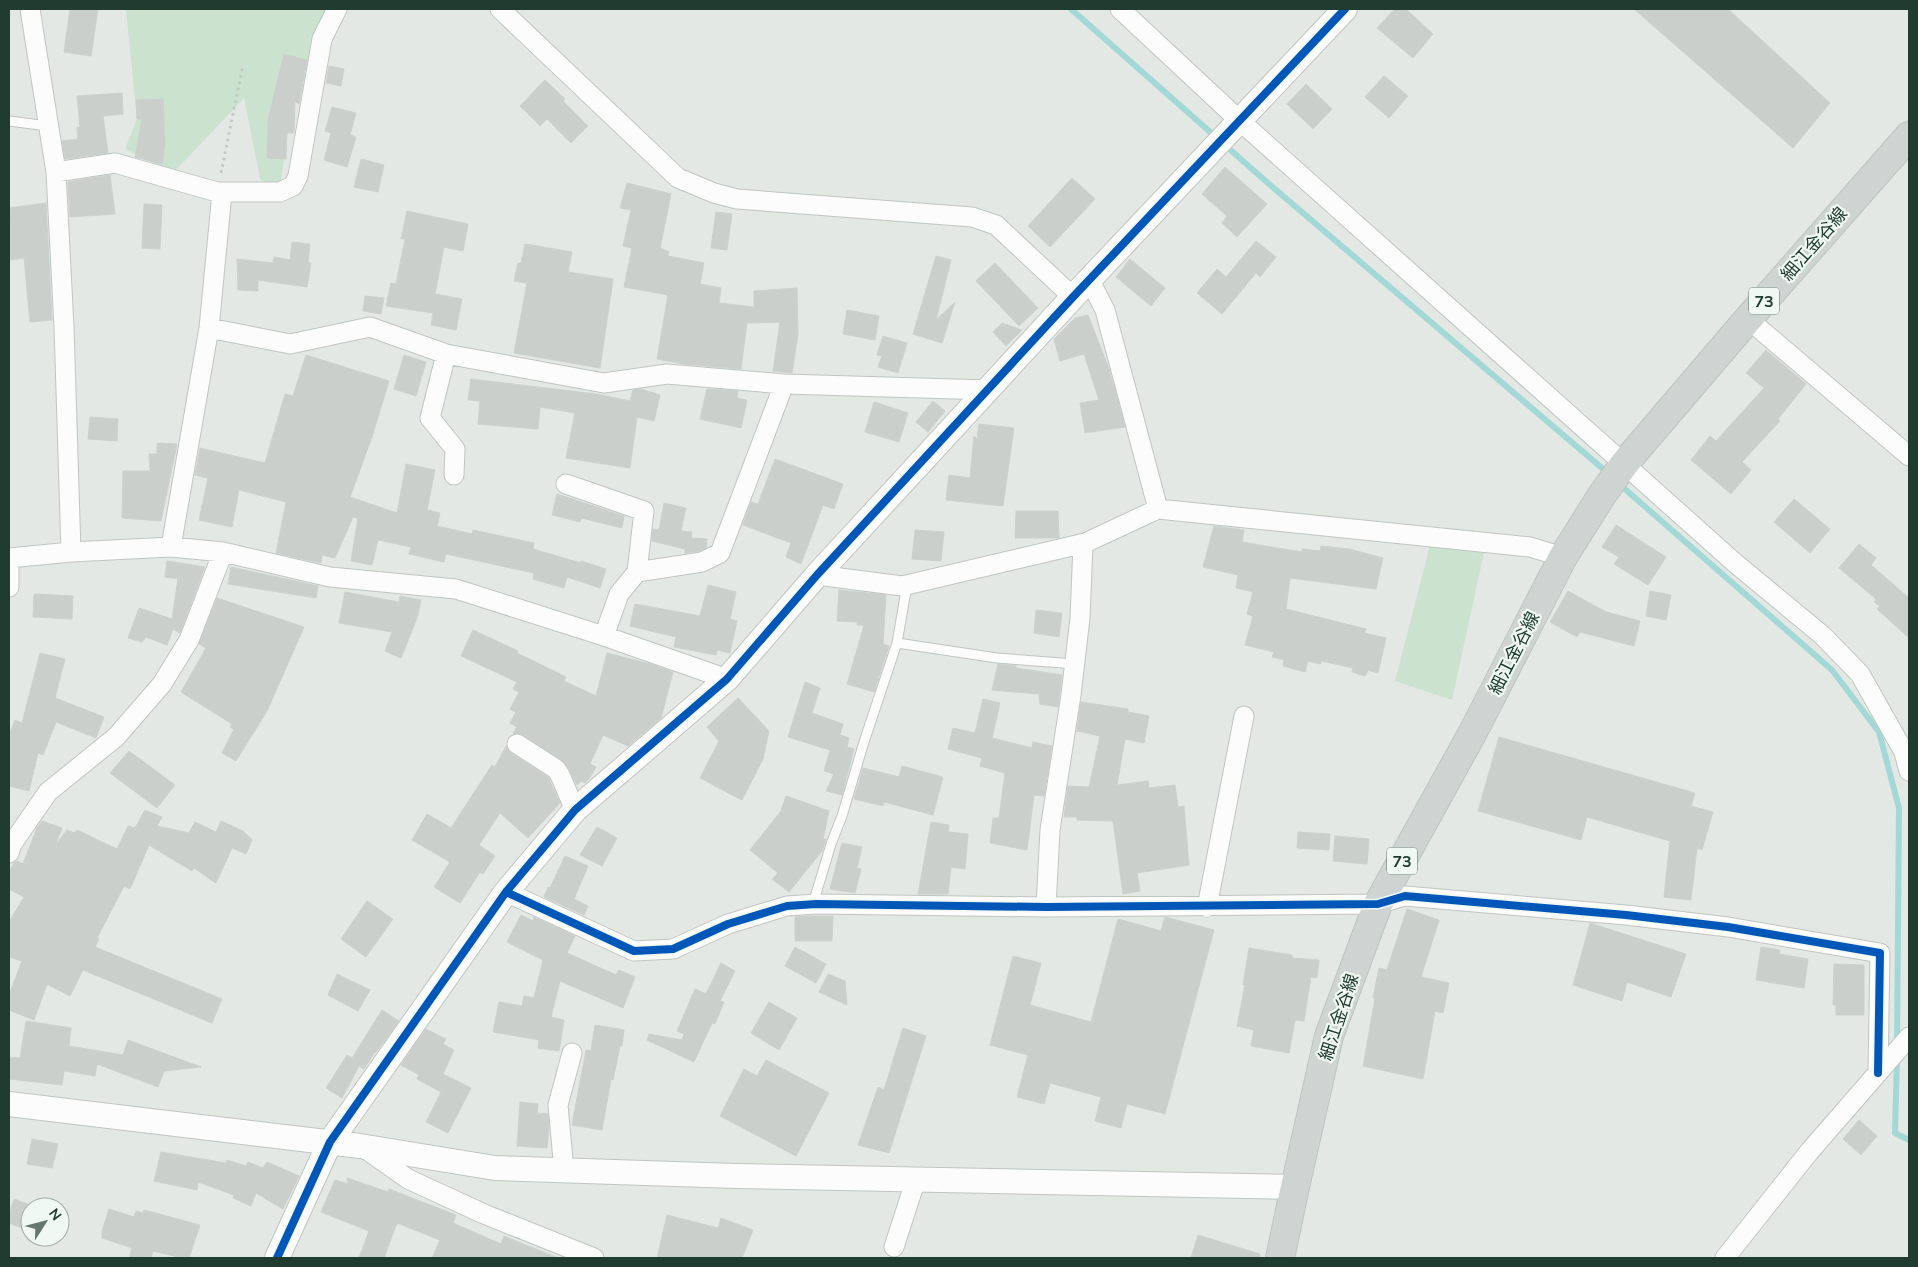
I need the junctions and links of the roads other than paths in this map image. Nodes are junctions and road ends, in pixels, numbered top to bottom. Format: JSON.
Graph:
{"nodes":[{"id":1,"x":30,"y":9,"type":"edge"},
{"id":2,"x":337,"y":9,"type":"edge"},
{"id":3,"x":500,"y":9,"type":"edge"},
{"id":4,"x":1120,"y":9,"type":"edge"},
{"id":5,"x":1344,"y":9,"type":"edge"},
{"id":6,"x":9,"y":121,"type":"edge"},
{"id":7,"x":48,"y":126,"type":"junction"},
{"id":8,"x":1235,"y":126,"type":"junction"},
{"id":9,"x":1909,"y":136,"type":"edge"},
{"id":10,"x":56,"y":172,"type":"junction"},
{"id":11,"x":220,"y":192,"type":"junction"},
{"id":12,"x":1090,"y":281,"type":"junction"},
{"id":13,"x":1073,"y":297,"type":"junction"},
{"id":14,"x":1748,"y":319,"type":"junction"},
{"id":15,"x":209,"y":328,"type":"junction"},
{"id":16,"x":446,"y":354,"type":"junction"},
{"id":17,"x":784,"y":384,"type":"junction"},
{"id":18,"x":989,"y":390,"type":"junction"},
{"id":19,"x":1909,"y":456,"type":"edge"},
{"id":20,"x":1623,"y":466,"type":"junction"},
{"id":21,"x":454,"y":475,"type":"dead end"},
{"id":22,"x":566,"y":484,"type":"dead end"},
{"id":23,"x":1158,"y":509,"type":"junction"},
{"id":24,"x":1084,"y":544,"type":"junction"},
{"id":25,"x":171,"y":547,"type":"junction"},
{"id":26,"x":71,"y":552,"type":"junction"},
{"id":27,"x":223,"y":552,"type":"junction"},
{"id":28,"x":1563,"y":557,"type":"junction"},
{"id":29,"x":9,"y":558,"type":"edge"},
{"id":30,"x":637,"y":572,"type":"junction"},
{"id":31,"x":817,"y":575,"type":"junction"},
{"id":32,"x":907,"y":585,"type":"junction"},
{"id":33,"x":9,"y":587,"type":"edge"},
{"id":34,"x":604,"y":636,"type":"junction"},
{"id":35,"x":897,"y":643,"type":"junction"},
{"id":36,"x":1075,"y":664,"type":"junction"},
{"id":37,"x":727,"y":679,"type":"junction"},
{"id":38,"x":1244,"y":716,"type":"dead end"},
{"id":39,"x":517,"y":744,"type":"dead end"},
{"id":40,"x":1909,"y":771,"type":"edge"},
{"id":41,"x":575,"y":810,"type":"junction"},
{"id":42,"x":9,"y":852,"type":"edge"},
{"id":43,"x":506,"y":892,"type":"junction"},
{"id":44,"x":814,"y":904,"type":"junction"},
{"id":45,"x":1378,"y":904,"type":"junction"},
{"id":46,"x":1207,"y":906,"type":"junction"},
{"id":47,"x":1046,"y":907,"type":"junction"},
{"id":48,"x":1909,"y":1038,"type":"edge"},
{"id":49,"x":572,"y":1053,"type":"dead end"},
{"id":50,"x":1881,"y":1069,"type":"junction"},
{"id":51,"x":9,"y":1104,"type":"edge"},
{"id":52,"x":330,"y":1142,"type":"junction"},
{"id":53,"x":360,"y":1146,"type":"junction"},
{"id":54,"x":564,"y":1171,"type":"junction"},
{"id":55,"x":916,"y":1179,"type":"junction"},
{"id":56,"x":1294,"y":1187,"type":"junction"},
{"id":57,"x":894,"y":1247,"type":"dead end"},
{"id":58,"x":277,"y":1258,"type":"edge"},
{"id":59,"x":594,"y":1258,"type":"edge"},
{"id":60,"x":1280,"y":1258,"type":"edge"},
{"id":61,"x":1726,"y":1258,"type":"edge"}],
"edges":[{"from":1,"to":7,"type":"street"},
{"from":2,"to":11,"type":"street"},
{"from":3,"to":13,"type":"street"},
{"from":4,"to":8,"type":"street"},
{"from":5,"to":8,"type":"street"},
{"from":6,"to":7,"type":"lane"},
{"from":7,"to":10,"type":"street"},
{"from":8,"to":12,"type":"street"},
{"from":8,"to":20,"type":"street"},
{"from":9,"to":14,"type":"main road","name":"細江金谷線","number":"73"},
{"from":10,"to":11,"type":"street"},
{"from":10,"to":26,"type":"street"},
{"from":11,"to":15,"type":"street"},
{"from":12,"to":13,"type":"street"},
{"from":12,"to":23,"type":"street"},
{"from":13,"to":18,"type":"street"},
{"from":14,"to":19,"type":"street"},
{"from":14,"to":20,"type":"main road","name":"細江金谷線","number":"73"},
{"from":15,"to":16,"type":"street"},
{"from":15,"to":25,"type":"street"},
{"from":16,"to":17,"type":"street"},
{"from":16,"to":21,"type":"street"},
{"from":17,"to":18,"type":"street"},
{"from":17,"to":30,"type":"street"},
{"from":18,"to":31,"type":"street"},
{"from":20,"to":28,"type":"main road","name":"細江金谷線","number":"73"},
{"from":20,"to":40,"type":"street"},
{"from":22,"to":30,"type":"street"},
{"from":23,"to":24,"type":"street"},
{"from":23,"to":28,"type":"street"},
{"from":24,"to":32,"type":"street"},
{"from":24,"to":36,"type":"street"},
{"from":25,"to":26,"type":"street"},
{"from":25,"to":27,"type":"street"},
{"from":26,"to":29,"type":"street"},
{"from":27,"to":34,"type":"street"},
{"from":27,"to":42,"type":"street"},
{"from":28,"to":45,"type":"main road","name":"細江金谷線","number":"73"},
{"from":29,"to":33,"type":"street"},
{"from":30,"to":34,"type":"street"},
{"from":31,"to":32,"type":"street"},
{"from":31,"to":37,"type":"street"},
{"from":32,"to":35,"type":"lane"},
{"from":34,"to":37,"type":"street"},
{"from":35,"to":36,"type":"lane"},
{"from":35,"to":44,"type":"lane"},
{"from":36,"to":47,"type":"street"},
{"from":37,"to":41,"type":"street"},
{"from":38,"to":46,"type":"street"},
{"from":39,"to":41,"type":"street"},
{"from":41,"to":43,"type":"street"},
{"from":43,"to":44,"type":"street"},
{"from":43,"to":52,"type":"street"},
{"from":44,"to":47,"type":"street"},
{"from":45,"to":46,"type":"street"},
{"from":45,"to":50,"type":"street"},
{"from":45,"to":56,"type":"main road","name":"細江金谷線","number":"73"},
{"from":46,"to":47,"type":"street"},
{"from":48,"to":50,"type":"street"},
{"from":49,"to":54,"type":"street"},
{"from":50,"to":61,"type":"street"},
{"from":51,"to":52,"type":"street"},
{"from":52,"to":53,"type":"street"},
{"from":52,"to":58,"type":"street"},
{"from":53,"to":54,"type":"street"},
{"from":53,"to":59,"type":"street"},
{"from":54,"to":55,"type":"street"},
{"from":55,"to":56,"type":"street"},
{"from":55,"to":57,"type":"street"},
{"from":56,"to":60,"type":"main road","name":"細江金谷線","number":"73"}]}
